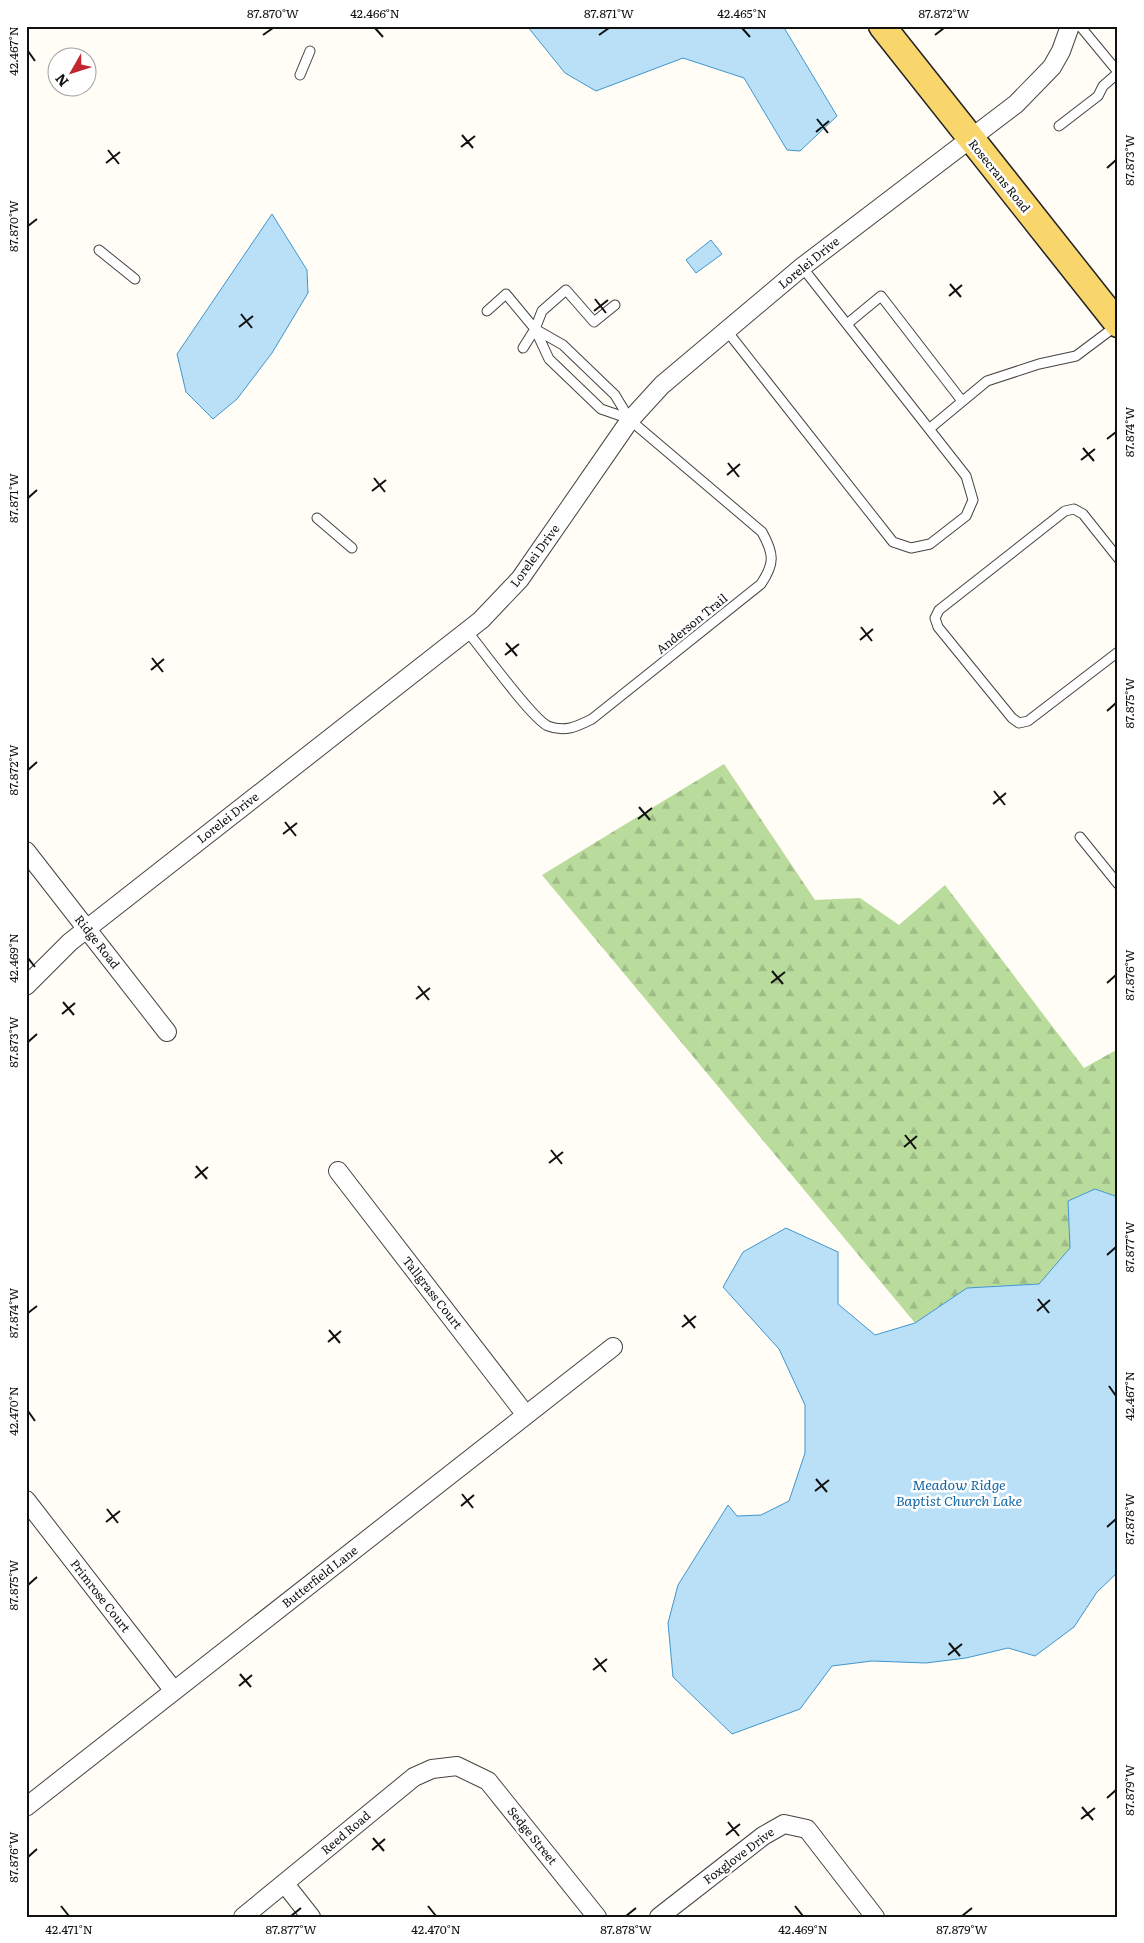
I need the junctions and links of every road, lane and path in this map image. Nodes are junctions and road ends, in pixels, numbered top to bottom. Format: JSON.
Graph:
{"nodes":[{"id":1,"x":882,"y":26,"type":"edge"},
{"id":2,"x":1070,"y":26,"type":"edge"},
{"id":3,"x":1080,"y":26,"type":"edge"},
{"id":4,"x":310,"y":51,"type":"dead end"},
{"id":5,"x":1118,"y":72,"type":"edge"},
{"id":6,"x":300,"y":75,"type":"dead end"},
{"id":7,"x":1059,"y":126,"type":"dead end"},
{"id":8,"x":970,"y":138,"type":"junction"},
{"id":9,"x":99,"y":250,"type":"dead end"},
{"id":10,"x":802,"y":267,"type":"junction"},
{"id":11,"x":135,"y":279,"type":"dead end"},
{"id":12,"x":614,"y":305,"type":"dead end"},
{"id":13,"x":487,"y":311,"type":"dead end"},
{"id":14,"x":847,"y":324,"type":"junction"},
{"id":15,"x":1118,"y":324,"type":"edge"},
{"id":16,"x":534,"y":329,"type":"junction"},
{"id":17,"x":727,"y":330,"type":"junction"},
{"id":18,"x":522,"y":348,"type":"dead end"},
{"id":19,"x":962,"y":401,"type":"junction"},
{"id":20,"x":630,"y":420,"type":"junction"},
{"id":21,"x":929,"y":429,"type":"junction"},
{"id":22,"x":317,"y":518,"type":"dead end"},
{"id":23,"x":352,"y":548,"type":"dead end"},
{"id":24,"x":1118,"y":558,"type":"edge"},
{"id":25,"x":467,"y":631,"type":"junction"},
{"id":26,"x":1118,"y":652,"type":"edge"},
{"id":27,"x":1080,"y":837,"type":"dead end"},
{"id":28,"x":26,"y":851,"type":"edge"},
{"id":29,"x":1118,"y":884,"type":"edge"},
{"id":30,"x":87,"y":928,"type":"junction"},
{"id":31,"x":26,"y":986,"type":"edge"},
{"id":32,"x":167,"y":1032,"type":"dead end"},
{"id":33,"x":338,"y":1171,"type":"dead end"},
{"id":34,"x":613,"y":1347,"type":"dead end"},
{"id":35,"x":526,"y":1415,"type":"junction"},
{"id":36,"x":26,"y":1500,"type":"edge"},
{"id":37,"x":174,"y":1691,"type":"junction"},
{"id":38,"x":458,"y":1766,"type":"joint"},
{"id":39,"x":26,"y":1808,"type":"edge"},
{"id":40,"x":285,"y":1884,"type":"junction"},
{"id":41,"x":243,"y":1917,"type":"edge"},
{"id":42,"x":311,"y":1917,"type":"edge"},
{"id":43,"x":597,"y":1917,"type":"edge"},
{"id":44,"x":659,"y":1917,"type":"edge"},
{"id":45,"x":875,"y":1917,"type":"edge"}],
"edges":[{"from":1,"to":8,"type":"main road","name":"Rosecrans Road"},
{"from":2,"to":8,"type":"street","name":"Lorelei Drive"},
{"from":3,"to":5,"type":"lane"},
{"from":4,"to":6,"type":"lane"},
{"from":5,"to":7,"type":"lane"},
{"from":8,"to":10,"type":"street","name":"Lorelei Drive"},
{"from":8,"to":15,"type":"main road","name":"Rosecrans Road"},
{"from":9,"to":11,"type":"lane"},
{"from":10,"to":14,"type":"lane"},
{"from":10,"to":17,"type":"street","name":"Lorelei Drive"},
{"from":12,"to":16,"type":"lane"},
{"from":13,"to":16,"type":"lane"},
{"from":14,"to":19,"type":"lane"},
{"from":14,"to":21,"type":"lane"},
{"from":15,"to":19,"type":"lane"},
{"from":16,"to":18,"type":"lane"},
{"from":16,"to":20,"type":"lane"},
{"from":16,"to":20,"type":"lane"},
{"from":17,"to":20,"type":"street","name":"Lorelei Drive"},
{"from":17,"to":21,"type":"lane"},
{"from":19,"to":21,"type":"lane"},
{"from":20,"to":25,"type":"street","name":"Lorelei Drive"},
{"from":20,"to":25,"type":"lane","name":"Anderson Trail"},
{"from":22,"to":23,"type":"lane"},
{"from":24,"to":26,"type":"lane"},
{"from":25,"to":30,"type":"street","name":"Lorelei Drive"},
{"from":27,"to":29,"type":"lane"},
{"from":28,"to":30,"type":"street","name":"Ridge Road"},
{"from":30,"to":31,"type":"street","name":"Lorelei Drive"},
{"from":30,"to":32,"type":"street","name":"Ridge Road"},
{"from":33,"to":35,"type":"street","name":"Tallgrass Court"},
{"from":34,"to":35,"type":"street","name":"Butterfield Lane"},
{"from":35,"to":37,"type":"street","name":"Butterfield Lane"},
{"from":36,"to":37,"type":"street","name":"Primrose Court"},
{"from":37,"to":39,"type":"street","name":"Butterfield Lane"},
{"from":38,"to":40,"type":"street","name":"Reed Road"},
{"from":38,"to":43,"type":"street","name":"Sedge Street"},
{"from":40,"to":41,"type":"street","name":"Reed Road"},
{"from":40,"to":42,"type":"street"},
{"from":44,"to":45,"type":"street","name":"Foxglove Drive"}]}
